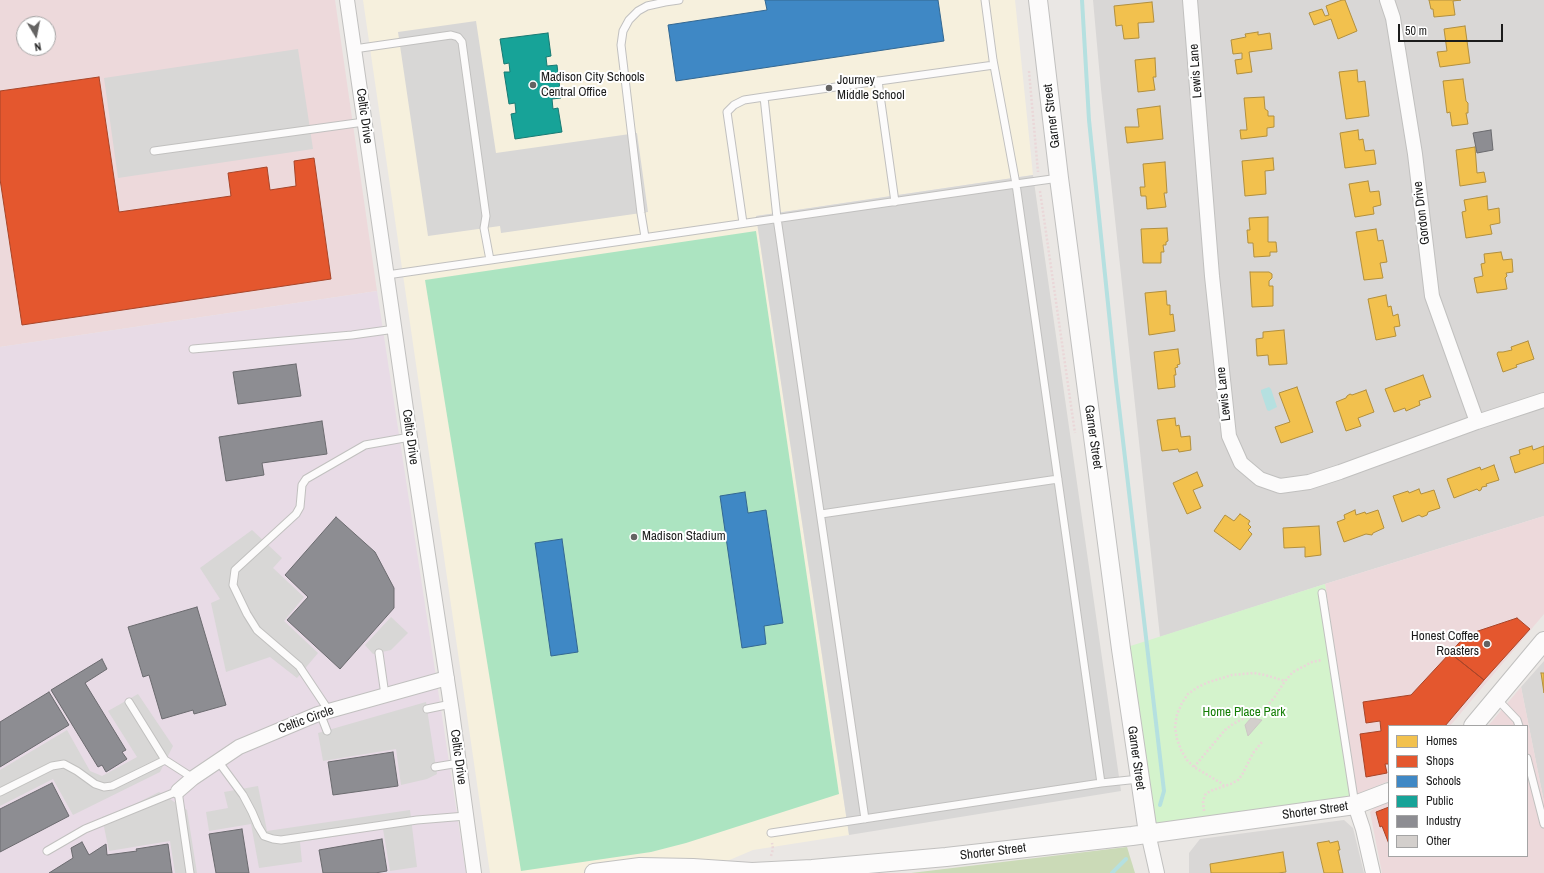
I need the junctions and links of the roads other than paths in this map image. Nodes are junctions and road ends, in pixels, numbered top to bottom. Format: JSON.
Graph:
{"nodes":[{"id":1,"x":347,"y":0,"type":"edge"},
{"id":2,"x":679,"y":0,"type":"edge"},
{"id":3,"x":985,"y":0,"type":"edge"},
{"id":4,"x":1038,"y":0,"type":"edge"},
{"id":5,"x":1195,"y":0,"type":"edge"},
{"id":6,"x":1387,"y":0,"type":"edge"},
{"id":7,"x":665,"y":1,"type":"edge"},
{"id":8,"x":354,"y":49,"type":"junction"},
{"id":9,"x":994,"y":65,"type":"junction"},
{"id":10,"x":878,"y":81,"type":"junction"},
{"id":11,"x":764,"y":97,"type":"junction"},
{"id":12,"x":364,"y":122,"type":"junction"},
{"id":13,"x":154,"y":151,"type":"dead end"},
{"id":14,"x":1059,"y":178,"type":"junction"},
{"id":15,"x":1016,"y":184,"type":"junction"},
{"id":16,"x":894,"y":202,"type":"junction"},
{"id":17,"x":777,"y":218,"type":"junction"},
{"id":18,"x":743,"y":224,"type":"junction"},
{"id":19,"x":646,"y":237,"type":"junction"},
{"id":20,"x":490,"y":260,"type":"junction"},
{"id":21,"x":387,"y":274,"type":"junction"},
{"id":22,"x":395,"y":329,"type":"junction"},
{"id":23,"x":193,"y":349,"type":"dead end"},
{"id":24,"x":1544,"y":400,"type":"edge"},
{"id":25,"x":1477,"y":422,"type":"junction"},
{"id":26,"x":410,"y":437,"type":"junction"},
{"id":27,"x":1058,"y":479,"type":"junction"},
{"id":28,"x":821,"y":514,"type":"junction"},
{"id":29,"x":1322,"y":593,"type":"dead end"},
{"id":30,"x":1544,"y":641,"type":"edge"},
{"id":31,"x":379,"y":653,"type":"dead end"},
{"id":32,"x":447,"y":678,"type":"junction"},
{"id":33,"x":385,"y":695,"type":"junction"},
{"id":34,"x":1496,"y":699,"type":"junction"},
{"id":35,"x":129,"y":702,"type":"dead end"},
{"id":36,"x":451,"y":704,"type":"junction"},
{"id":37,"x":427,"y":709,"type":"dead end"},
{"id":38,"x":325,"y":712,"type":"junction"},
{"id":39,"x":1474,"y":725,"type":"edge"},
{"id":40,"x":1519,"y":725,"type":"edge"},
{"id":41,"x":327,"y":731,"type":"dead end"},
{"id":42,"x":165,"y":760,"type":"junction"},
{"id":43,"x":218,"y":761,"type":"junction"},
{"id":44,"x":1528,"y":762,"type":"edge"},
{"id":45,"x":459,"y":764,"type":"junction"},
{"id":46,"x":435,"y":767,"type":"dead end"},
{"id":47,"x":193,"y":778,"type":"junction"},
{"id":48,"x":1139,"y":779,"type":"junction"},
{"id":49,"x":1101,"y":783,"type":"junction"},
{"id":50,"x":178,"y":791,"type":"junction"},
{"id":51,"x":0,"y":792,"type":"edge"},
{"id":52,"x":1388,"y":792,"type":"edge"},
{"id":53,"x":1355,"y":805,"type":"junction"},
{"id":54,"x":466,"y":816,"type":"junction"},
{"id":55,"x":866,"y":819,"type":"junction"},
{"id":56,"x":1544,"y":824,"type":"edge"},
{"id":57,"x":771,"y":833,"type":"dead end"},
{"id":58,"x":1148,"y":833,"type":"junction"},
{"id":59,"x":47,"y":851,"type":"dead end"},
{"id":60,"x":190,"y":873,"type":"edge"},
{"id":61,"x":474,"y":873,"type":"edge"},
{"id":62,"x":594,"y":873,"type":"edge"},
{"id":63,"x":752,"y":873,"type":"edge"},
{"id":64,"x":1157,"y":873,"type":"edge"},
{"id":65,"x":1373,"y":873,"type":"edge"}],
"edges":[{"from":1,"to":8,"type":"street","name":"Celtic Drive"},
{"from":2,"to":7,"type":"lane"},
{"from":3,"to":9,"type":"lane"},
{"from":4,"to":14,"type":"street","name":"Garner Street"},
{"from":5,"to":25,"type":"street","name":"Lewis Lane"},
{"from":6,"to":25,"type":"street","name":"Gordon Drive"},
{"from":7,"to":19,"type":"lane"},
{"from":8,"to":12,"type":"street","name":"Celtic Drive"},
{"from":8,"to":20,"type":"lane"},
{"from":9,"to":10,"type":"lane"},
{"from":9,"to":15,"type":"lane"},
{"from":10,"to":11,"type":"lane"},
{"from":10,"to":16,"type":"lane"},
{"from":11,"to":17,"type":"lane"},
{"from":11,"to":18,"type":"lane"},
{"from":12,"to":13,"type":"lane"},
{"from":12,"to":21,"type":"street","name":"Celtic Drive"},
{"from":14,"to":15,"type":"lane"},
{"from":14,"to":48,"type":"street","name":"Garner Street"},
{"from":15,"to":16,"type":"lane"},
{"from":15,"to":27,"type":"lane"},
{"from":16,"to":17,"type":"lane"},
{"from":17,"to":18,"type":"lane"},
{"from":17,"to":28,"type":"lane"},
{"from":18,"to":19,"type":"lane"},
{"from":19,"to":20,"type":"lane"},
{"from":20,"to":21,"type":"lane"},
{"from":21,"to":22,"type":"street","name":"Celtic Drive"},
{"from":22,"to":23,"type":"lane"},
{"from":22,"to":26,"type":"street","name":"Celtic Drive"},
{"from":24,"to":25,"type":"street","name":"Lewis Lane"},
{"from":26,"to":32,"type":"street","name":"Celtic Drive"},
{"from":26,"to":38,"type":"lane"},
{"from":27,"to":28,"type":"lane"},
{"from":27,"to":49,"type":"lane"},
{"from":28,"to":55,"type":"lane"},
{"from":29,"to":53,"type":"lane"},
{"from":30,"to":34,"type":"street"},
{"from":31,"to":33,"type":"lane"},
{"from":32,"to":33,"type":"street","name":"Celtic Circle"},
{"from":32,"to":36,"type":"street","name":"Celtic Drive"},
{"from":33,"to":38,"type":"street","name":"Celtic Circle"},
{"from":34,"to":39,"type":"street"},
{"from":34,"to":40,"type":"lane"},
{"from":35,"to":42,"type":"lane"},
{"from":36,"to":37,"type":"lane"},
{"from":36,"to":45,"type":"street","name":"Celtic Drive"},
{"from":38,"to":41,"type":"lane"},
{"from":38,"to":43,"type":"street","name":"Celtic Circle"},
{"from":42,"to":47,"type":"lane"},
{"from":42,"to":51,"type":"lane"},
{"from":43,"to":47,"type":"street","name":"Celtic Circle"},
{"from":43,"to":54,"type":"lane"},
{"from":44,"to":56,"type":"lane"},
{"from":45,"to":46,"type":"lane"},
{"from":45,"to":54,"type":"street","name":"Celtic Drive"},
{"from":47,"to":50,"type":"street","name":"Celtic Circle"},
{"from":48,"to":49,"type":"lane"},
{"from":48,"to":58,"type":"street","name":"Garner Street"},
{"from":49,"to":55,"type":"lane"},
{"from":50,"to":59,"type":"lane"},
{"from":50,"to":60,"type":"lane"},
{"from":52,"to":53,"type":"street","name":"Shorter Street"},
{"from":53,"to":58,"type":"street","name":"Shorter Street"},
{"from":53,"to":65,"type":"street"},
{"from":54,"to":61,"type":"street","name":"Celtic Drive"},
{"from":55,"to":57,"type":"lane"},
{"from":58,"to":63,"type":"street","name":"Shorter Street"},
{"from":58,"to":64,"type":"street","name":"Garner Street"},
{"from":62,"to":63,"type":"street","name":"Shorter Street"}]}
